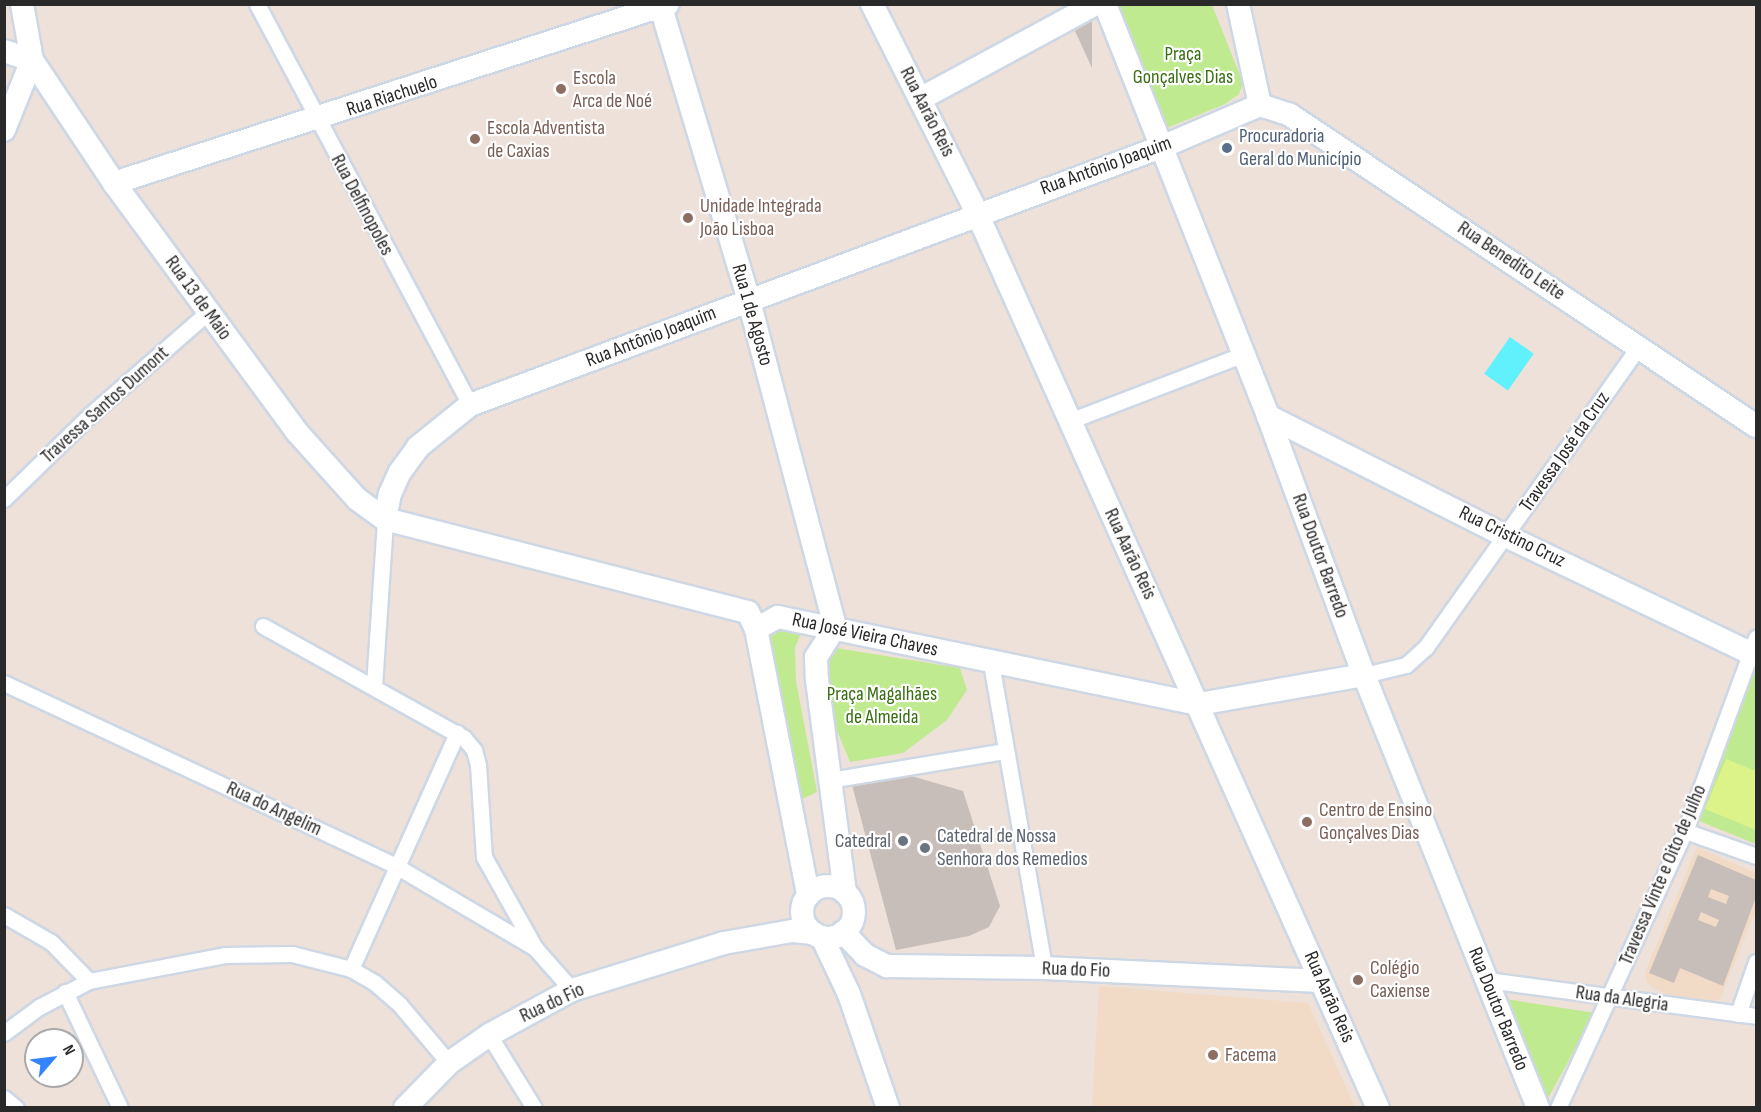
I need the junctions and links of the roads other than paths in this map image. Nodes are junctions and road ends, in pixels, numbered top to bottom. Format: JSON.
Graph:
{"nodes":[{"id":1,"x":22,"y":4,"type":"edge"},
{"id":2,"x":257,"y":4,"type":"edge"},
{"id":3,"x":872,"y":4,"type":"edge"},
{"id":4,"x":1096,"y":4,"type":"edge"},
{"id":5,"x":1105,"y":4,"type":"edge"},
{"id":6,"x":1238,"y":4,"type":"edge"},
{"id":7,"x":663,"y":5,"type":"edge"},
{"id":8,"x":4,"y":51,"type":"edge"},
{"id":9,"x":32,"y":60,"type":"junction"},
{"id":10,"x":920,"y":99,"type":"junction"},
{"id":11,"x":1260,"y":105,"type":"junction"},
{"id":12,"x":317,"y":121,"type":"junction"},
{"id":13,"x":4,"y":130,"type":"edge"},
{"id":14,"x":1164,"y":146,"type":"junction"},
{"id":15,"x":114,"y":183,"type":"junction"},
{"id":16,"x":977,"y":213,"type":"junction"},
{"id":17,"x":749,"y":301,"type":"junction"},
{"id":18,"x":208,"y":312,"type":"junction"},
{"id":19,"x":1639,"y":346,"type":"junction"},
{"id":20,"x":1244,"y":354,"type":"junction"},
{"id":21,"x":470,"y":405,"type":"junction"},
{"id":22,"x":1268,"y":416,"type":"junction"},
{"id":23,"x":1069,"y":421,"type":"junction"},
{"id":24,"x":1756,"y":426,"type":"edge"},
{"id":25,"x":4,"y":499,"type":"edge"},
{"id":26,"x":385,"y":519,"type":"junction"},
{"id":27,"x":1506,"y":536,"type":"junction"},
{"id":28,"x":263,"y":626,"type":"dead end"},
{"id":29,"x":835,"y":627,"type":"junction"},
{"id":30,"x":756,"y":629,"type":"junction"},
{"id":31,"x":1754,"y":649,"type":"edge"},
{"id":32,"x":991,"y":663,"type":"junction"},
{"id":33,"x":1364,"y":675,"type":"junction"},
{"id":34,"x":4,"y":683,"type":"edge"},
{"id":35,"x":374,"y":686,"type":"junction"},
{"id":36,"x":1199,"y":704,"type":"junction"},
{"id":37,"x":456,"y":733,"type":"junction"},
{"id":38,"x":1006,"y":751,"type":"junction"},
{"id":39,"x":830,"y":780,"type":"junction"},
{"id":40,"x":1685,"y":831,"type":"junction"},
{"id":41,"x":1756,"y":856,"type":"edge"},
{"id":42,"x":396,"y":866,"type":"junction"},
{"id":43,"x":845,"y":892,"type":"junction"},
{"id":44,"x":806,"y":898,"type":"junction"},
{"id":45,"x":4,"y":915,"type":"edge"},
{"id":46,"x":829,"y":934,"type":"junction"},
{"id":47,"x":724,"y":944,"type":"junction"},
{"id":48,"x":535,"y":948,"type":"junction"},
{"id":49,"x":1756,"y":962,"type":"edge"},
{"id":50,"x":1044,"y":968,"type":"junction"},
{"id":51,"x":351,"y":969,"type":"junction"},
{"id":52,"x":1487,"y":980,"type":"junction"},
{"id":53,"x":89,"y":981,"type":"junction"},
{"id":54,"x":1321,"y":981,"type":"junction"},
{"id":55,"x":572,"y":990,"type":"junction"},
{"id":56,"x":65,"y":992,"type":"junction"},
{"id":57,"x":1611,"y":998,"type":"junction"},
{"id":58,"x":1738,"y":1014,"type":"junction"},
{"id":59,"x":1756,"y":1016,"type":"edge"},
{"id":60,"x":4,"y":1033,"type":"edge"},
{"id":61,"x":489,"y":1035,"type":"junction"},
{"id":62,"x":449,"y":1063,"type":"junction"},
{"id":63,"x":4,"y":1098,"type":"edge"},
{"id":64,"x":16,"y":1107,"type":"edge"},
{"id":65,"x":120,"y":1107,"type":"edge"},
{"id":66,"x":405,"y":1107,"type":"edge"},
{"id":67,"x":534,"y":1107,"type":"edge"},
{"id":68,"x":888,"y":1107,"type":"edge"},
{"id":69,"x":1378,"y":1107,"type":"edge"},
{"id":70,"x":1538,"y":1107,"type":"edge"},
{"id":71,"x":1558,"y":1107,"type":"edge"}],
"edges":[{"from":1,"to":9,"type":"main road"},
{"from":2,"to":12,"type":"street","name":"Rua Delfinopoles"},
{"from":3,"to":10,"type":"main road","name":"Rua Aarão Reis"},
{"from":4,"to":10,"type":"main road"},
{"from":5,"to":14,"type":"main road","name":"Rua Doutor Barredo"},
{"from":6,"to":11,"type":"main road"},
{"from":7,"to":12,"type":"main road","name":"Rua Riachuelo"},
{"from":7,"to":17,"type":"main road","name":"Rua 1 de Agosto"},
{"from":8,"to":9,"type":"main road"},
{"from":9,"to":13,"type":"main road"},
{"from":9,"to":15,"type":"main road","name":"Rua 13 de Maio"},
{"from":10,"to":16,"type":"main road","name":"Rua Aarão Reis"},
{"from":11,"to":14,"type":"main road","name":"Rua Antônio Joaquim"},
{"from":11,"to":19,"type":"main road","name":"Rua Benedito Leite"},
{"from":12,"to":15,"type":"main road","name":"Rua Riachuelo"},
{"from":12,"to":21,"type":"street","name":"Rua Delfinopoles"},
{"from":14,"to":16,"type":"main road","name":"Rua Antônio Joaquim"},
{"from":14,"to":20,"type":"main road","name":"Rua Doutor Barredo"},
{"from":15,"to":18,"type":"main road","name":"Rua 13 de Maio"},
{"from":16,"to":17,"type":"main road","name":"Rua Antônio Joaquim"},
{"from":16,"to":23,"type":"main road","name":"Rua Aarão Reis"},
{"from":17,"to":21,"type":"main road","name":"Rua Antônio Joaquim"},
{"from":17,"to":29,"type":"main road","name":"Rua 1 de Agosto"},
{"from":18,"to":25,"type":"street","name":"Travessa Santos Dumont"},
{"from":18,"to":26,"type":"main road","name":"Rua 13 de Maio"},
{"from":19,"to":24,"type":"main road","name":"Rua Benedito Leite"},
{"from":19,"to":27,"type":"street","name":"Travessa José da Cruz"},
{"from":20,"to":22,"type":"main road","name":"Rua Doutor Barredo"},
{"from":20,"to":23,"type":"street"},
{"from":21,"to":26,"type":"main road","name":"Rua Antônio Joaquim"},
{"from":22,"to":27,"type":"main road","name":"Rua Cristino Cruz"},
{"from":22,"to":33,"type":"main road","name":"Rua Doutor Barredo"},
{"from":23,"to":36,"type":"main road","name":"Rua Aarão Reis"},
{"from":26,"to":30,"type":"main road"},
{"from":26,"to":35,"type":"street","name":"Rua Antônio Joaquim"},
{"from":27,"to":31,"type":"main road","name":"Rua Cristino Cruz"},
{"from":27,"to":33,"type":"street","name":"Travessa José da Cruz"},
{"from":28,"to":35,"type":"street"},
{"from":29,"to":30,"type":"main road","name":"Rua José Vieira Chaves"},
{"from":29,"to":32,"type":"main road","name":"Rua José Vieira Chaves"},
{"from":29,"to":39,"type":"main road"},
{"from":30,"to":44,"type":"main road"},
{"from":31,"to":40,"type":"street","name":"Travessa Vinte e Oito de Julho"},
{"from":32,"to":36,"type":"main road","name":"Rua José Vieira Chaves"},
{"from":32,"to":38,"type":"street"},
{"from":33,"to":36,"type":"main road","name":"Rua José Vieira Chaves"},
{"from":33,"to":52,"type":"main road","name":"Rua Doutor Barredo"},
{"from":34,"to":42,"type":"street","name":"Rua do Angelim"},
{"from":35,"to":37,"type":"street"},
{"from":36,"to":54,"type":"main road","name":"Rua Aarão Reis"},
{"from":37,"to":42,"type":"street"},
{"from":37,"to":48,"type":"street"},
{"from":38,"to":39,"type":"street"},
{"from":38,"to":50,"type":"street"},
{"from":39,"to":43,"type":"main road"},
{"from":40,"to":41,"type":"street"},
{"from":40,"to":57,"type":"street","name":"Travessa Vinte e Oito de Julho"},
{"from":42,"to":48,"type":"street","name":"Rua do Angelim"},
{"from":42,"to":51,"type":"street"},
{"from":43,"to":44,"type":"main road"},
{"from":43,"to":46,"type":"main road"},
{"from":44,"to":46,"type":"main road"},
{"from":44,"to":47,"type":"main road","name":"Rua do Fio"},
{"from":45,"to":53,"type":"street"},
{"from":46,"to":47,"type":"main road","name":"Rua do Fio"},
{"from":46,"to":50,"type":"main road","name":"Rua do Fio"},
{"from":46,"to":68,"type":"main road"},
{"from":47,"to":55,"type":"main road","name":"Rua do Fio"},
{"from":48,"to":55,"type":"street"},
{"from":49,"to":58,"type":"street"},
{"from":50,"to":54,"type":"main road","name":"Rua do Fio"},
{"from":51,"to":53,"type":"street"},
{"from":51,"to":62,"type":"street"},
{"from":52,"to":57,"type":"street","name":"Rua da Alegria"},
{"from":52,"to":70,"type":"main road","name":"Rua Doutor Barredo"},
{"from":53,"to":56,"type":"street"},
{"from":54,"to":69,"type":"main road","name":"Rua Aarão Reis"},
{"from":55,"to":61,"type":"main road","name":"Rua do Fio"},
{"from":56,"to":60,"type":"street"},
{"from":56,"to":65,"type":"street"},
{"from":57,"to":58,"type":"street","name":"Rua da Alegria"},
{"from":57,"to":71,"type":"street","name":"Travessa Vinte e Oito de Julho"},
{"from":58,"to":59,"type":"street","name":"Rua da Alegria"},
{"from":61,"to":62,"type":"main road","name":"Rua do Fio"},
{"from":61,"to":67,"type":"street"},
{"from":62,"to":66,"type":"main road","name":"Rua do Fio"},
{"from":63,"to":64,"type":"street"}]}
